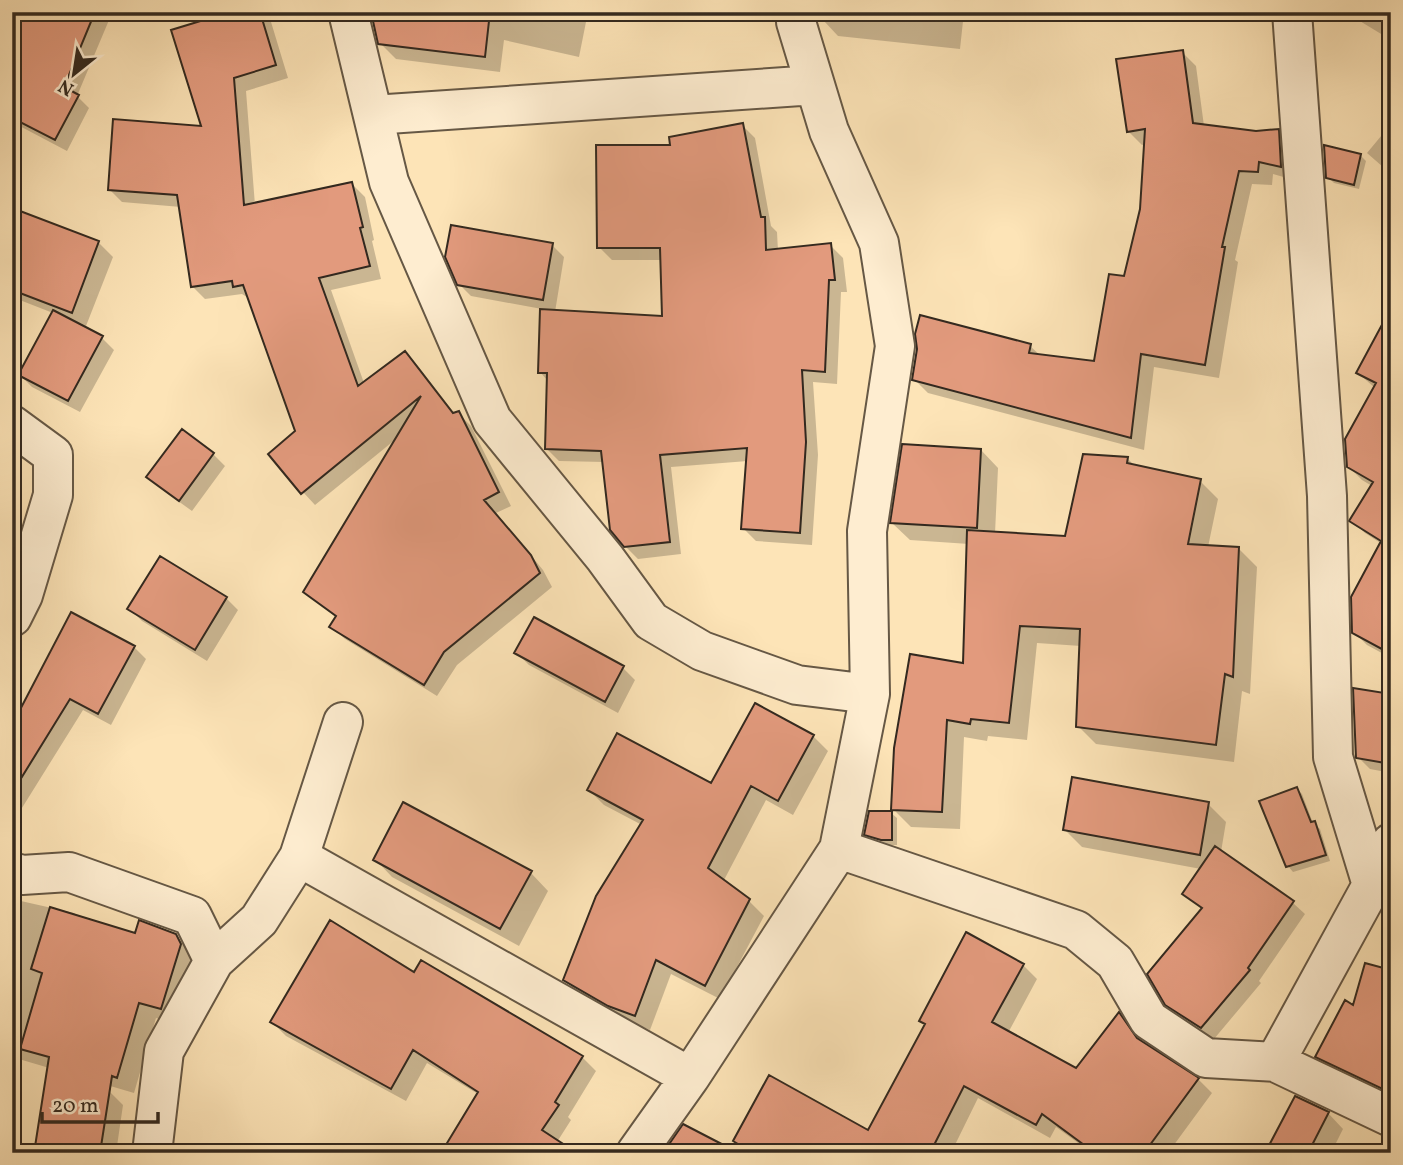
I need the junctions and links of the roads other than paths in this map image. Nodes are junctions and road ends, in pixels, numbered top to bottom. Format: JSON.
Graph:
{"nodes":[{"id":1,"x":348,"y":12,"type":"edge"},
{"id":2,"x":796,"y":12,"type":"edge"},
{"id":3,"x":1292,"y":12,"type":"edge"},
{"id":4,"x":815,"y":85,"type":"junction"},
{"id":5,"x":373,"y":115,"type":"junction"},
{"id":6,"x":12,"y":425,"type":"edge"},
{"id":7,"x":12,"y":617,"type":"edge"},
{"id":8,"x":870,"y":694,"type":"junction"},
{"id":9,"x":343,"y":722,"type":"dead end"},
{"id":10,"x":1391,"y":843,"type":"edge"},
{"id":11,"x":839,"y":849,"type":"junction"},
{"id":12,"x":299,"y":857,"type":"junction"},
{"id":13,"x":12,"y":872,"type":"edge"},
{"id":14,"x":1372,"y":885,"type":"junction"},
{"id":15,"x":214,"y":961,"type":"junction"},
{"id":16,"x":1275,"y":1062,"type":"junction"},
{"id":17,"x":690,"y":1077,"type":"junction"},
{"id":18,"x":1391,"y":1117,"type":"edge"},
{"id":19,"x":152,"y":1153,"type":"edge"},
{"id":20,"x":636,"y":1153,"type":"edge"}],
"edges":[{"from":1,"to":5,"type":"street"},
{"from":2,"to":4,"type":"street"},
{"from":3,"to":14,"type":"street"},
{"from":4,"to":5,"type":"street"},
{"from":4,"to":8,"type":"street"},
{"from":5,"to":8,"type":"street"},
{"from":6,"to":7,"type":"street"},
{"from":8,"to":11,"type":"street"},
{"from":9,"to":12,"type":"street"},
{"from":10,"to":14,"type":"street"},
{"from":11,"to":16,"type":"street"},
{"from":11,"to":17,"type":"street"},
{"from":12,"to":15,"type":"street"},
{"from":12,"to":17,"type":"street"},
{"from":13,"to":15,"type":"street"},
{"from":14,"to":16,"type":"street"},
{"from":15,"to":19,"type":"street"},
{"from":16,"to":18,"type":"street"},
{"from":17,"to":20,"type":"street"}]}
